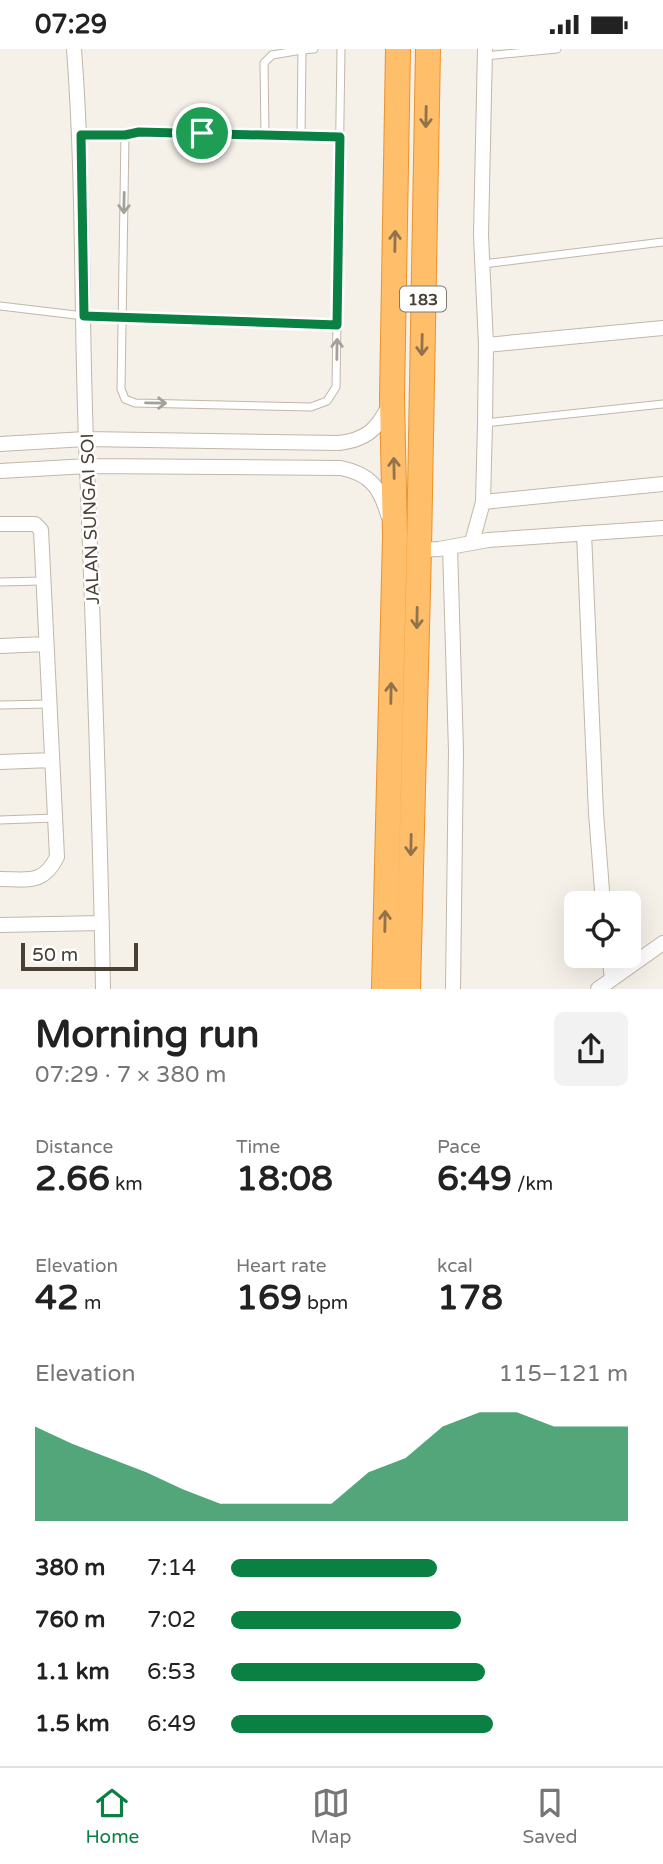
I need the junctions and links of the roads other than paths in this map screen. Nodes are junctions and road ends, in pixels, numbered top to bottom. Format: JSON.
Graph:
{"nodes":[{"id":1,"x":74,"y":49,"type":"edge"},
{"id":2,"x":314,"y":49,"type":"edge"},
{"id":3,"x":341,"y":49,"type":"edge"},
{"id":4,"x":398,"y":49,"type":"edge"},
{"id":5,"x":428,"y":49,"type":"edge"},
{"id":6,"x":557,"y":49,"type":"edge"},
{"id":7,"x":302,"y":50,"type":"edge"},
{"id":8,"x":485,"y":53,"type":"edge"},
{"id":9,"x":81,"y":135,"type":"junction"},
{"id":10,"x":125,"y":135,"type":"junction"},
{"id":11,"x":265,"y":135,"type":"junction"},
{"id":12,"x":301,"y":136,"type":"junction"},
{"id":13,"x":340,"y":137,"type":"junction"},
{"id":14,"x":663,"y":242,"type":"edge"},
{"id":15,"x":483,"y":264,"type":"junction"},
{"id":16,"x":0,"y":306,"type":"edge"},
{"id":17,"x":84,"y":316,"type":"junction"},
{"id":18,"x":122,"y":318,"type":"junction"},
{"id":19,"x":337,"y":325,"type":"junction"},
{"id":20,"x":663,"y":328,"type":"edge"},
{"id":21,"x":486,"y":345,"type":"junction"},
{"id":22,"x":392,"y":398,"type":"junction"},
{"id":23,"x":663,"y":404,"type":"edge"},
{"id":24,"x":485,"y":423,"type":"junction"},
{"id":25,"x":86,"y":439,"type":"junction"},
{"id":26,"x":0,"y":444,"type":"edge"},
{"id":27,"x":88,"y":466,"type":"junction"},
{"id":28,"x":0,"y":471,"type":"edge"},
{"id":29,"x":663,"y":484,"type":"edge"},
{"id":30,"x":483,"y":502,"type":"junction"},
{"id":31,"x":0,"y":524,"type":"edge"},
{"id":32,"x":663,"y":528,"type":"edge"},
{"id":33,"x":584,"y":533,"type":"junction"},
{"id":34,"x":395,"y":536,"type":"junction"},
{"id":35,"x":472,"y":543,"type":"junction"},
{"id":36,"x":450,"y":547,"type":"junction"},
{"id":37,"x":419,"y":550,"type":"junction"},
{"id":38,"x":43,"y":581,"type":"junction"},
{"id":39,"x":0,"y":582,"type":"edge"},
{"id":40,"x":46,"y":644,"type":"junction"},
{"id":41,"x":0,"y":646,"type":"edge"},
{"id":42,"x":49,"y":704,"type":"junction"},
{"id":43,"x":0,"y":705,"type":"edge"},
{"id":44,"x":52,"y":760,"type":"junction"},
{"id":45,"x":0,"y":762,"type":"edge"},
{"id":46,"x":55,"y":818,"type":"junction"},
{"id":47,"x":0,"y":820,"type":"edge"},
{"id":48,"x":0,"y":879,"type":"edge"},
{"id":49,"x":602,"y":891,"type":"edge"},
{"id":50,"x":102,"y":923,"type":"junction"},
{"id":51,"x":0,"y":925,"type":"edge"},
{"id":52,"x":663,"y":943,"type":"edge"},
{"id":53,"x":611,"y":968,"type":"edge"},
{"id":54,"x":612,"y":979,"type":"junction"},
{"id":55,"x":103,"y":989,"type":"edge"},
{"id":56,"x":384,"y":989,"type":"edge"},
{"id":57,"x":408,"y":989,"type":"edge"},
{"id":58,"x":453,"y":989,"type":"edge"},
{"id":59,"x":598,"y":989,"type":"edge"}],
"edges":[{"from":1,"to":9,"type":"street","name":"JALAN SUNGAI SOI"},
{"from":2,"to":7,"type":"lane"},
{"from":3,"to":13,"type":"lane"},
{"from":22,"to":4,"type":"highway","number":"183","one_way":true},
{"from":5,"to":37,"type":"highway","number":"183","one_way":true},
{"from":6,"to":8,"type":"lane"},
{"from":7,"to":11,"type":"lane"},
{"from":7,"to":12,"type":"lane"},
{"from":8,"to":15,"type":"street"},
{"from":9,"to":10,"type":"lane"},
{"from":9,"to":17,"type":"street","name":"JALAN SUNGAI SOI"},
{"from":10,"to":11,"type":"lane"},
{"from":10,"to":18,"type":"lane","one_way":true},
{"from":11,"to":12,"type":"lane"},
{"from":12,"to":13,"type":"lane"},
{"from":13,"to":19,"type":"lane"},
{"from":14,"to":15,"type":"lane"},
{"from":15,"to":21,"type":"street"},
{"from":16,"to":17,"type":"lane"},
{"from":17,"to":18,"type":"lane"},
{"from":17,"to":25,"type":"street","name":"JALAN SUNGAI SOI"},
{"from":18,"to":19,"type":"lane"},
{"from":18,"to":19,"type":"lane","one_way":true},
{"from":20,"to":21,"type":"street"},
{"from":21,"to":24,"type":"street"},
{"from":22,"to":25,"type":"street"},
{"from":34,"to":22,"type":"highway","number":"183","one_way":true},
{"from":23,"to":24,"type":"lane"},
{"from":24,"to":30,"type":"street"},
{"from":25,"to":26,"type":"street"},
{"from":25,"to":27,"type":"street","name":"JALAN SUNGAI SOI"},
{"from":27,"to":28,"type":"street"},
{"from":27,"to":34,"type":"street"},
{"from":27,"to":50,"type":"street","name":"JALAN SUNGAI SOI"},
{"from":29,"to":30,"type":"street"},
{"from":30,"to":35,"type":"street"},
{"from":31,"to":38,"type":"street"},
{"from":32,"to":33,"type":"street"},
{"from":33,"to":35,"type":"street"},
{"from":33,"to":49,"type":"street"},
{"from":56,"to":34,"type":"highway","number":"183","one_way":true},
{"from":35,"to":36,"type":"street"},
{"from":36,"to":37,"type":"street"},
{"from":36,"to":58,"type":"street"},
{"from":37,"to":57,"type":"highway","number":"183","one_way":true},
{"from":38,"to":39,"type":"lane"},
{"from":38,"to":40,"type":"street"},
{"from":40,"to":41,"type":"street"},
{"from":40,"to":42,"type":"street"},
{"from":42,"to":43,"type":"lane"},
{"from":42,"to":44,"type":"street"},
{"from":44,"to":45,"type":"street"},
{"from":44,"to":46,"type":"street"},
{"from":46,"to":47,"type":"lane"},
{"from":46,"to":48,"type":"street"},
{"from":50,"to":51,"type":"street"},
{"from":50,"to":55,"type":"street","name":"JALAN SUNGAI SOI"},
{"from":52,"to":54,"type":"street"},
{"from":53,"to":54,"type":"street"},
{"from":54,"to":59,"type":"street"}]}
